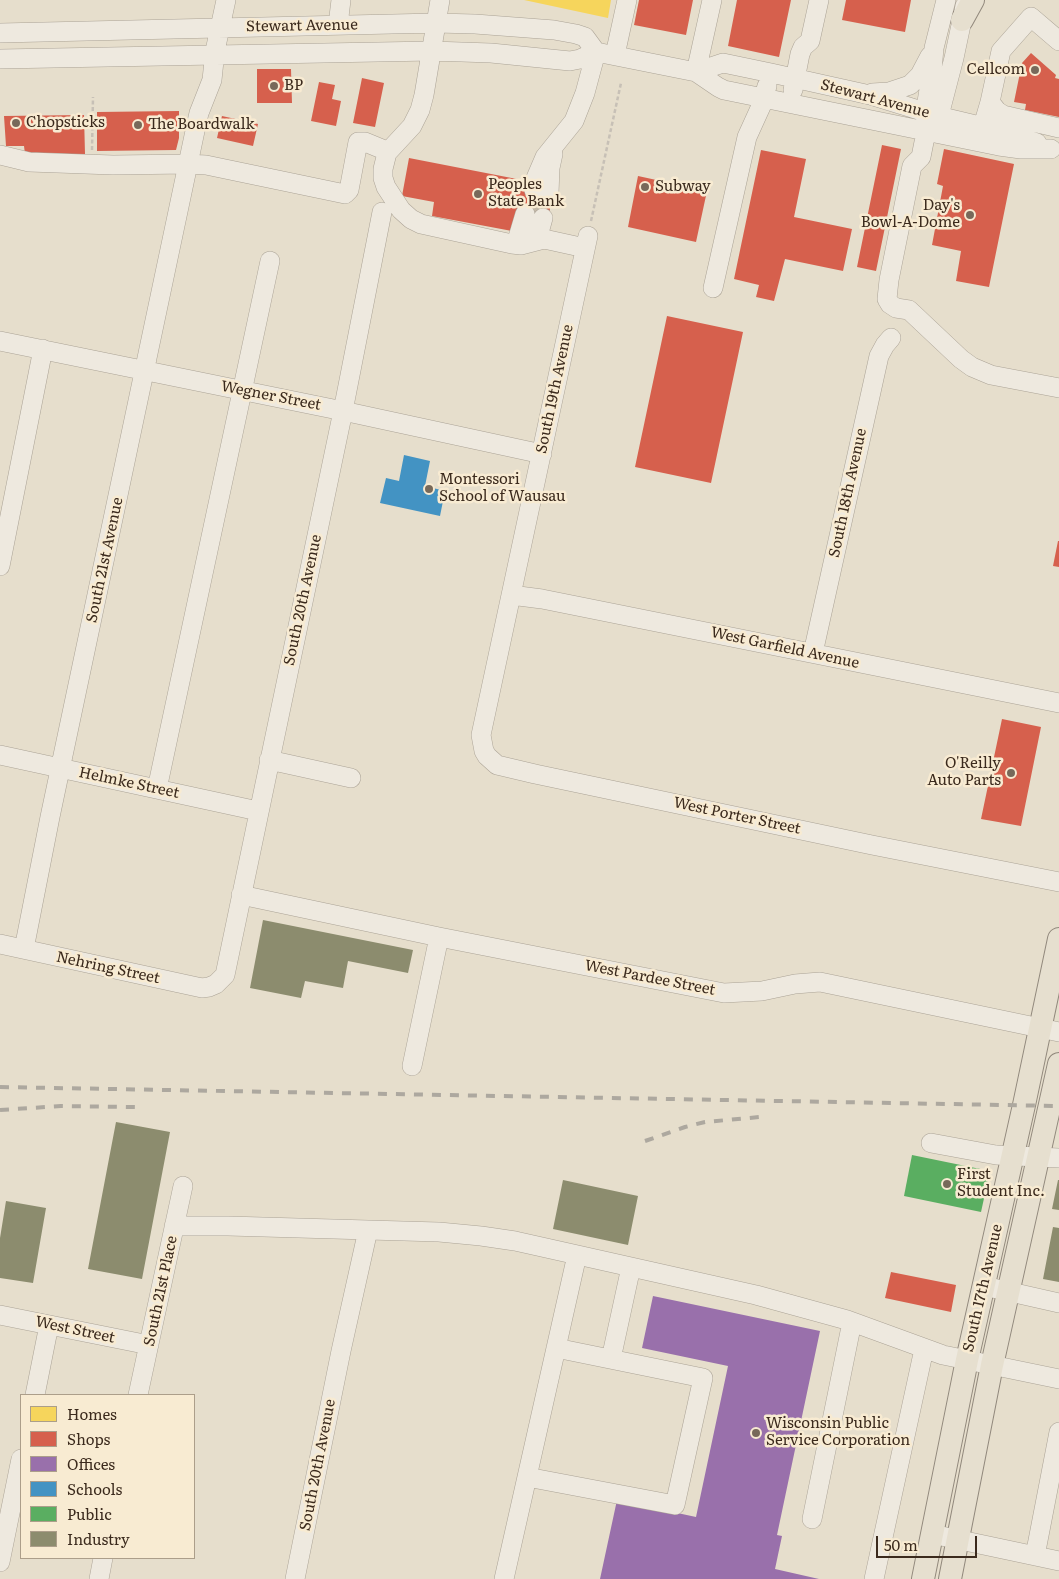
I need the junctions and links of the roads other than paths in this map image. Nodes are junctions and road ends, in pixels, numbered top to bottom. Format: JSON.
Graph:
{"nodes":[{"id":1,"x":226,"y":0,"type":"edge"},
{"id":2,"x":341,"y":0,"type":"edge"},
{"id":3,"x":440,"y":0,"type":"edge"},
{"id":4,"x":627,"y":0,"type":"edge"},
{"id":5,"x":712,"y":0,"type":"edge"},
{"id":6,"x":820,"y":0,"type":"edge"},
{"id":7,"x":946,"y":0,"type":"edge"},
{"id":8,"x":973,"y":0,"type":"edge"},
{"id":9,"x":964,"y":10,"type":"edge"},
{"id":10,"x":436,"y":23,"type":"junction"},
{"id":11,"x":338,"y":25,"type":"junction"},
{"id":12,"x":220,"y":28,"type":"junction"},
{"id":13,"x":0,"y":33,"type":"edge"},
{"id":14,"x":1059,"y":41,"type":"edge"},
{"id":15,"x":934,"y":48,"type":"junction"},
{"id":16,"x":432,"y":51,"type":"junction"},
{"id":17,"x":596,"y":52,"type":"junction"},
{"id":18,"x":215,"y":54,"type":"junction"},
{"id":19,"x":616,"y":55,"type":"junction"},
{"id":20,"x":0,"y":59,"type":"edge"},
{"id":21,"x":696,"y":72,"type":"junction"},
{"id":22,"x":771,"y":73,"type":"junction"},
{"id":23,"x":795,"y":78,"type":"junction"},
{"id":24,"x":864,"y":94,"type":"junction"},
{"id":25,"x":764,"y":98,"type":"junction"},
{"id":26,"x":991,"y":99,"type":"junction"},
{"id":27,"x":790,"y":104,"type":"junction"},
{"id":28,"x":932,"y":114,"type":"junction"},
{"id":29,"x":983,"y":126,"type":"junction"},
{"id":30,"x":1059,"y":128,"type":"edge"},
{"id":31,"x":926,"y":132,"type":"junction"},
{"id":32,"x":1055,"y":150,"type":"edge"},
{"id":33,"x":387,"y":153,"type":"junction"},
{"id":34,"x":0,"y":155,"type":"edge"},
{"id":35,"x":188,"y":167,"type":"junction"},
{"id":36,"x":538,"y":191,"type":"tunnel mouth"},
{"id":37,"x":533,"y":216,"type":"tunnel mouth"},
{"id":38,"x":411,"y":220,"type":"junction"},
{"id":39,"x":525,"y":243,"type":"junction"},
{"id":40,"x":270,"y":262,"type":"dead end"},
{"id":41,"x":714,"y":288,"type":"dead end"},
{"id":42,"x":891,"y":338,"type":"dead end"},
{"id":43,"x":0,"y":340,"type":"edge"},
{"id":44,"x":43,"y":350,"type":"junction"},
{"id":45,"x":145,"y":370,"type":"junction"},
{"id":46,"x":1058,"y":385,"type":"edge"},
{"id":47,"x":242,"y":391,"type":"junction"},
{"id":48,"x":343,"y":411,"type":"junction"},
{"id":49,"x":542,"y":454,"type":"junction"},
{"id":50,"x":0,"y":566,"type":"edge"},
{"id":51,"x":511,"y":596,"type":"junction"},
{"id":52,"x":813,"y":653,"type":"junction"},
{"id":53,"x":491,"y":688,"type":"joint"},
{"id":54,"x":1059,"y":703,"type":"edge"},
{"id":55,"x":0,"y":755,"type":"edge"},
{"id":56,"x":269,"y":760,"type":"junction"},
{"id":57,"x":60,"y":768,"type":"junction"},
{"id":58,"x":351,"y":778,"type":"dead end"},
{"id":59,"x":157,"y":789,"type":"junction"},
{"id":60,"x":258,"y":810,"type":"junction"},
{"id":61,"x":1059,"y":882,"type":"edge"},
{"id":62,"x":241,"y":895,"type":"junction"},
{"id":63,"x":440,"y":937,"type":"junction"},
{"id":64,"x":1059,"y":939,"type":"edge"},
{"id":65,"x":0,"y":944,"type":"edge"},
{"id":66,"x":24,"y":949,"type":"junction"},
{"id":67,"x":216,"y":984,"type":"joint"},
{"id":68,"x":1050,"y":1030,"type":"edge"},
{"id":69,"x":412,"y":1066,"type":"dead end"},
{"id":70,"x":1058,"y":1078,"type":"edge"},
{"id":71,"x":931,"y":1143,"type":"dead end"},
{"id":72,"x":1013,"y":1156,"type":"junction"},
{"id":73,"x":1049,"y":1157,"type":"edge"},
{"id":74,"x":183,"y":1186,"type":"dead end"},
{"id":75,"x":174,"y":1226,"type":"junction"},
{"id":76,"x":368,"y":1230,"type":"junction"},
{"id":77,"x":578,"y":1255,"type":"junction"},
{"id":78,"x":631,"y":1267,"type":"junction"},
{"id":79,"x":984,"y":1286,"type":"junction"},
{"id":80,"x":1009,"y":1291,"type":"junction"},
{"id":81,"x":1059,"y":1303,"type":"edge"},
{"id":82,"x":0,"y":1315,"type":"edge"},
{"id":83,"x":852,"y":1322,"type":"junction"},
{"id":84,"x":49,"y":1325,"type":"junction"},
{"id":85,"x":149,"y":1345,"type":"junction"},
{"id":86,"x":556,"y":1348,"type":"junction"},
{"id":87,"x":924,"y":1349,"type":"junction"},
{"id":88,"x":611,"y":1359,"type":"junction"},
{"id":89,"x":967,"y":1360,"type":"junction"},
{"id":90,"x":992,"y":1365,"type":"junction"},
{"id":91,"x":1059,"y":1379,"type":"edge"},
{"id":92,"x":34,"y":1394,"type":"edge"},
{"id":93,"x":138,"y":1394,"type":"edge"},
{"id":94,"x":1059,"y":1432,"type":"edge"},
{"id":95,"x":20,"y":1464,"type":"edge"},
{"id":96,"x":527,"y":1478,"type":"junction"},
{"id":97,"x":812,"y":1519,"type":"dead end"},
{"id":98,"x":1051,"y":1521,"type":"edge"},
{"id":99,"x":932,"y":1534,"type":"junction"},
{"id":100,"x":957,"y":1540,"type":"junction"},
{"id":101,"x":1035,"y":1556,"type":"junction"},
{"id":102,"x":103,"y":1559,"type":"edge"},
{"id":103,"x":1059,"y":1561,"type":"edge"},
{"id":104,"x":0,"y":1562,"type":"edge"},
{"id":105,"x":98,"y":1579,"type":"edge"},
{"id":106,"x":295,"y":1579,"type":"edge"},
{"id":107,"x":504,"y":1579,"type":"edge"},
{"id":108,"x":874,"y":1579,"type":"edge"},
{"id":109,"x":923,"y":1579,"type":"edge"},
{"id":110,"x":950,"y":1579,"type":"edge"}],
"edges":[{"from":1,"to":12,"type":"street","name":"South 21st Avenue"},
{"from":2,"to":11,"type":"street"},
{"from":3,"to":10,"type":"street"},
{"from":4,"to":19,"type":"street"},
{"from":5,"to":21,"type":"street"},
{"from":6,"to":23,"type":"street"},
{"from":7,"to":15,"type":"street"},
{"from":8,"to":9,"type":"main road"},
{"from":9,"to":28,"type":"street"},
{"from":10,"to":11,"type":"street","name":"Stewart Avenue"},
{"from":10,"to":16,"type":"street"},
{"from":10,"to":17,"type":"street","name":"Stewart Avenue"},
{"from":11,"to":12,"type":"street","name":"Stewart Avenue"},
{"from":12,"to":13,"type":"street","name":"Stewart Avenue"},
{"from":12,"to":18,"type":"street","name":"South 21st Avenue"},
{"from":14,"to":26,"type":"street"},
{"from":15,"to":24,"type":"street"},
{"from":15,"to":28,"type":"street"},
{"from":16,"to":17,"type":"street","name":"Stewart Avenue"},
{"from":16,"to":18,"type":"street","name":"Stewart Avenue"},
{"from":16,"to":33,"type":"street"},
{"from":17,"to":19,"type":"street","name":"Stewart Avenue"},
{"from":17,"to":36,"type":"street"},
{"from":18,"to":20,"type":"street","name":"Stewart Avenue"},
{"from":18,"to":35,"type":"street","name":"South 21st Avenue"},
{"from":19,"to":21,"type":"street","name":"Stewart Avenue"},
{"from":21,"to":22,"type":"street","name":"Stewart Avenue"},
{"from":21,"to":25,"type":"street","name":"Stewart Avenue"},
{"from":22,"to":23,"type":"street","name":"Stewart Avenue"},
{"from":22,"to":25,"type":"street"},
{"from":23,"to":24,"type":"street","name":"Stewart Avenue"},
{"from":23,"to":27,"type":"street"},
{"from":24,"to":28,"type":"street","name":"Stewart Avenue"},
{"from":25,"to":27,"type":"street","name":"Stewart Avenue"},
{"from":25,"to":41,"type":"street"},
{"from":26,"to":29,"type":"street"},
{"from":26,"to":30,"type":"street"},
{"from":27,"to":31,"type":"street","name":"Stewart Avenue"},
{"from":28,"to":29,"type":"street","name":"Stewart Avenue"},
{"from":28,"to":31,"type":"street"},
{"from":29,"to":32,"type":"street","name":"Stewart Avenue"},
{"from":31,"to":32,"type":"street","name":"Stewart Avenue"},
{"from":31,"to":46,"type":"street"},
{"from":33,"to":35,"type":"street"},
{"from":33,"to":38,"type":"street"},
{"from":34,"to":35,"type":"street"},
{"from":35,"to":45,"type":"street","name":"South 21st Avenue"},
{"from":37,"to":39,"type":"street"},
{"from":38,"to":39,"type":"street"},
{"from":38,"to":48,"type":"street","name":"South 20th Avenue"},
{"from":39,"to":49,"type":"street","name":"South 19th Avenue"},
{"from":40,"to":47,"type":"street"},
{"from":42,"to":52,"type":"street","name":"South 18th Avenue"},
{"from":43,"to":44,"type":"street","name":"Wegner Street"},
{"from":44,"to":45,"type":"street","name":"Wegner Street"},
{"from":44,"to":50,"type":"street"},
{"from":45,"to":47,"type":"street","name":"Wegner Street"},
{"from":45,"to":57,"type":"street","name":"South 21st Avenue"},
{"from":47,"to":48,"type":"street","name":"Wegner Street"},
{"from":47,"to":59,"type":"street"},
{"from":48,"to":49,"type":"street","name":"Wegner Street"},
{"from":48,"to":56,"type":"street","name":"South 20th Avenue"},
{"from":49,"to":51,"type":"street","name":"South 19th Avenue"},
{"from":51,"to":52,"type":"street","name":"West Garfield Avenue"},
{"from":51,"to":53,"type":"street","name":"South 19th Avenue"},
{"from":52,"to":54,"type":"street","name":"West Garfield Avenue"},
{"from":53,"to":61,"type":"street","name":"West Porter Street"},
{"from":55,"to":57,"type":"street","name":"Helmke Street"},
{"from":56,"to":58,"type":"street"},
{"from":56,"to":60,"type":"street","name":"South 20th Avenue"},
{"from":57,"to":59,"type":"street","name":"Helmke Street"},
{"from":57,"to":66,"type":"street","name":"South 21st Avenue"},
{"from":59,"to":60,"type":"street","name":"Helmke Street"},
{"from":60,"to":62,"type":"street","name":"South 20th Avenue"},
{"from":62,"to":63,"type":"street","name":"West Pardee Street"},
{"from":62,"to":67,"type":"street","name":"South 20th Avenue"},
{"from":63,"to":68,"type":"street","name":"West Pardee Street"},
{"from":63,"to":69,"type":"street"},
{"from":64,"to":68,"type":"main road","name":"South 17th Avenue"},
{"from":65,"to":66,"type":"street","name":"Nehring Street"},
{"from":66,"to":67,"type":"street","name":"Nehring Street"},
{"from":68,"to":72,"type":"main road","name":"South 17th Avenue"},
{"from":70,"to":73,"type":"main road","name":"South 17th Avenue"},
{"from":71,"to":72,"type":"street"},
{"from":72,"to":73,"type":"street"},
{"from":72,"to":79,"type":"main road","name":"South 17th Avenue"},
{"from":73,"to":80,"type":"main road","name":"South 17th Avenue"},
{"from":74,"to":75,"type":"street","name":"South 21st Place"},
{"from":75,"to":76,"type":"street"},
{"from":75,"to":85,"type":"street","name":"South 21st Place"},
{"from":76,"to":77,"type":"street"},
{"from":76,"to":106,"type":"street","name":"South 20th Avenue"},
{"from":77,"to":78,"type":"street"},
{"from":77,"to":86,"type":"street"},
{"from":78,"to":83,"type":"street"},
{"from":78,"to":88,"type":"street"},
{"from":79,"to":80,"type":"street"},
{"from":79,"to":89,"type":"main road","name":"South 17th Avenue"},
{"from":80,"to":81,"type":"street"},
{"from":80,"to":90,"type":"main road","name":"South 17th Avenue"},
{"from":82,"to":84,"type":"street","name":"West Street"},
{"from":83,"to":87,"type":"street"},
{"from":83,"to":97,"type":"street"},
{"from":84,"to":85,"type":"street","name":"West Street"},
{"from":84,"to":92,"type":"street"},
{"from":85,"to":93,"type":"street","name":"South 21st Place"},
{"from":86,"to":88,"type":"street"},
{"from":86,"to":96,"type":"street"},
{"from":87,"to":89,"type":"street"},
{"from":87,"to":108,"type":"street"},
{"from":88,"to":96,"type":"street"},
{"from":89,"to":90,"type":"street"},
{"from":89,"to":99,"type":"main road","name":"South 17th Avenue"},
{"from":90,"to":91,"type":"street"},
{"from":90,"to":100,"type":"main road","name":"South 17th Avenue"},
{"from":94,"to":98,"type":"street"},
{"from":95,"to":104,"type":"street"},
{"from":96,"to":107,"type":"street"},
{"from":98,"to":101,"type":"street"},
{"from":99,"to":100,"type":"street"},
{"from":99,"to":109,"type":"main road","name":"South 17th Avenue"},
{"from":100,"to":101,"type":"street"},
{"from":100,"to":110,"type":"main road","name":"South 17th Avenue"},
{"from":101,"to":103,"type":"street"},
{"from":102,"to":105,"type":"street"}]}
